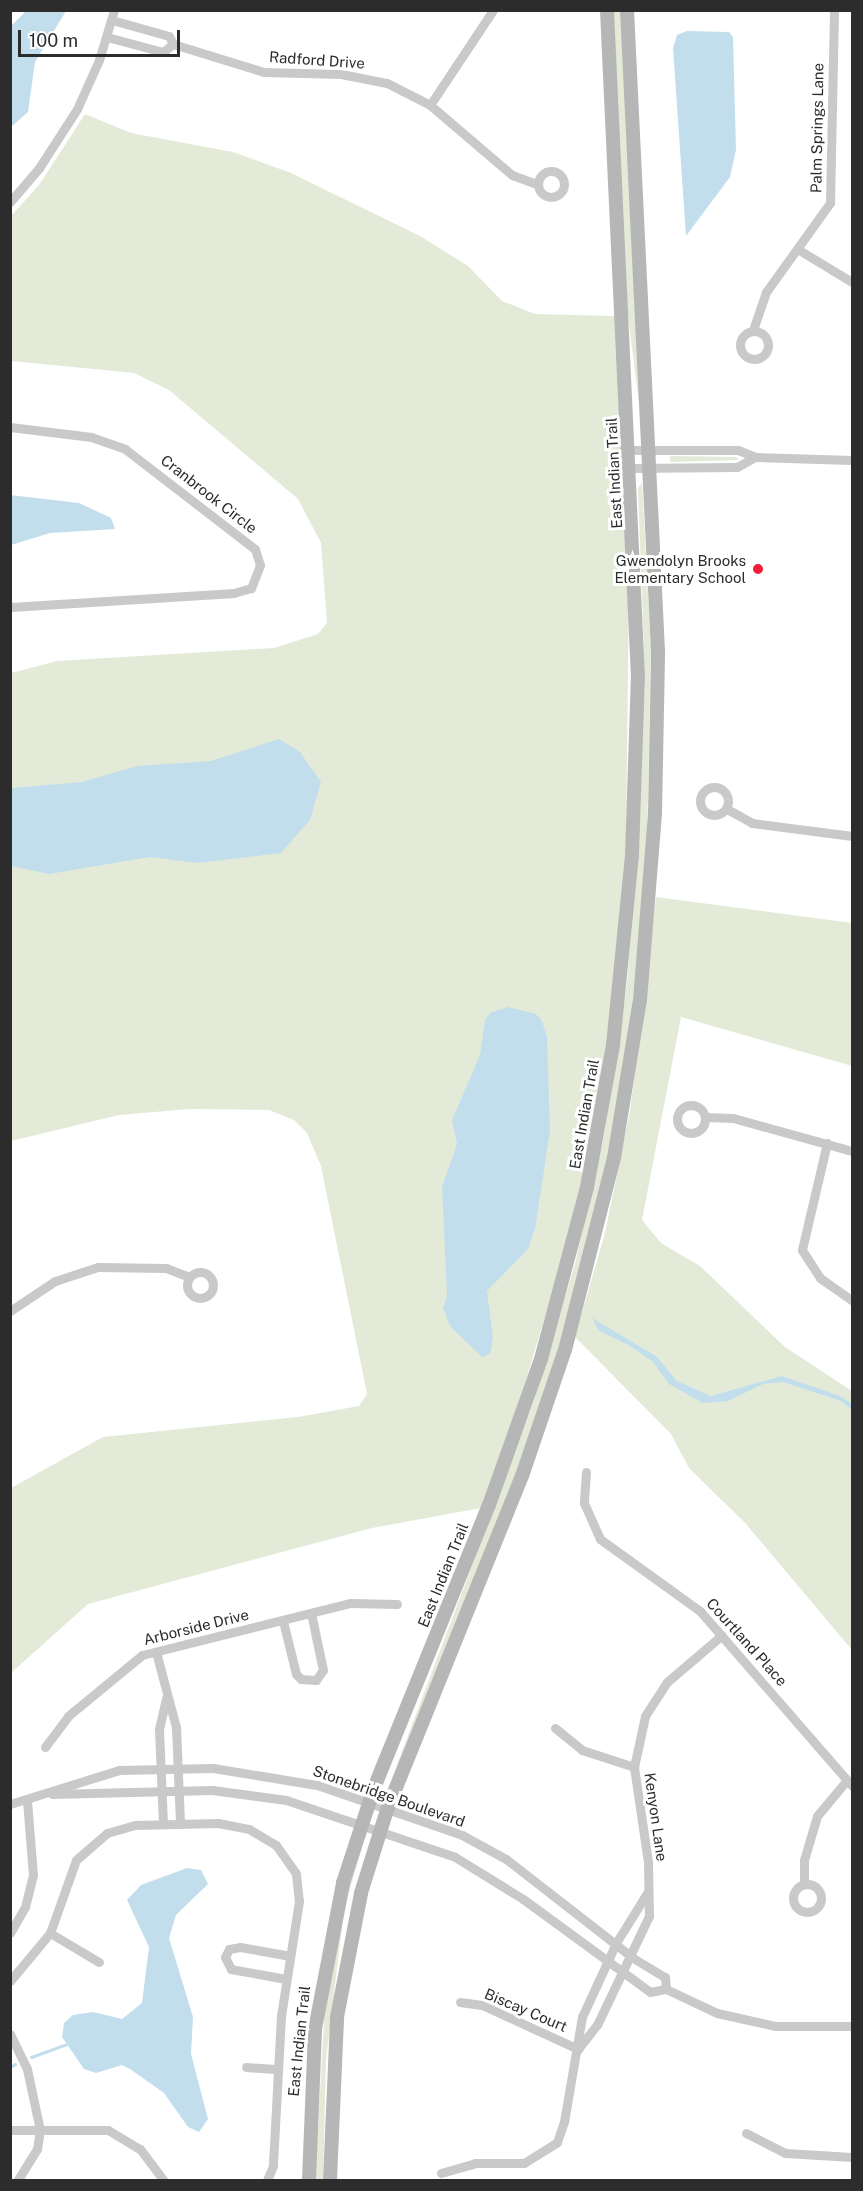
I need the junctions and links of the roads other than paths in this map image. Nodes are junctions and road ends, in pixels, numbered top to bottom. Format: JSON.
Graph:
{"nodes":[{"id":1,"x":493,"y":10,"type":"edge"},
{"id":2,"x":607,"y":10,"type":"edge"},
{"id":3,"x":627,"y":10,"type":"edge"},
{"id":4,"x":834,"y":10,"type":"edge"},
{"id":5,"x":113,"y":15,"type":"edge"},
{"id":6,"x":107,"y":37,"type":"junction"},
{"id":7,"x":173,"y":44,"type":"junction"},
{"id":8,"x":430,"y":105,"type":"junction"},
{"id":9,"x":537,"y":184,"type":"dead end"},
{"id":10,"x":10,"y":201,"type":"edge"},
{"id":11,"x":799,"y":250,"type":"junction"},
{"id":12,"x":852,"y":282,"type":"edge"},
{"id":13,"x":753,"y":330,"type":"dead end"},
{"id":14,"x":10,"y":427,"type":"edge"},
{"id":15,"x":629,"y":450,"type":"junction"},
{"id":16,"x":650,"y":450,"type":"junction"},
{"id":17,"x":754,"y":458,"type":"junction"},
{"id":18,"x":852,"y":460,"type":"edge"},
{"id":19,"x":651,"y":467,"type":"junction"},
{"id":20,"x":630,"y":468,"type":"junction"},
{"id":21,"x":10,"y":608,"type":"edge"},
{"id":22,"x":727,"y":809,"type":"dead end"},
{"id":23,"x":852,"y":836,"type":"edge"},
{"id":24,"x":705,"y":1118,"type":"dead end"},
{"id":25,"x":827,"y":1143,"type":"junction"},
{"id":26,"x":852,"y":1150,"type":"edge"},
{"id":27,"x":189,"y":1276,"type":"dead end"},
{"id":28,"x":852,"y":1300,"type":"edge"},
{"id":29,"x":10,"y":1311,"type":"edge"},
{"id":30,"x":586,"y":1472,"type":"dead end"},
{"id":31,"x":397,"y":1604,"type":"dead end"},
{"id":32,"x":311,"y":1613,"type":"junction"},
{"id":33,"x":283,"y":1621,"type":"junction"},
{"id":34,"x":722,"y":1635,"type":"junction"},
{"id":35,"x":156,"y":1652,"type":"junction"},
{"id":36,"x":166,"y":1698,"type":"junction"},
{"id":37,"x":555,"y":1728,"type":"dead end"},
{"id":38,"x":45,"y":1747,"type":"dead end"},
{"id":39,"x":634,"y":1767,"type":"junction"},
{"id":40,"x":159,"y":1768,"type":"junction"},
{"id":41,"x":177,"y":1768,"type":"junction"},
{"id":42,"x":850,"y":1783,"type":"edge"},
{"id":43,"x":178,"y":1790,"type":"junction"},
{"id":44,"x":161,"y":1791,"type":"junction"},
{"id":45,"x":52,"y":1794,"type":"junction"},
{"id":46,"x":27,"y":1801,"type":"junction"},
{"id":47,"x":368,"y":1803,"type":"junction"},
{"id":48,"x":10,"y":1804,"type":"edge"},
{"id":49,"x":387,"y":1810,"type":"junction"},
{"id":50,"x":180,"y":1823,"type":"junction"},
{"id":51,"x":163,"y":1824,"type":"junction"},
{"id":52,"x":360,"y":1824,"type":"junction"},
{"id":53,"x":380,"y":1831,"type":"junction"},
{"id":54,"x":804,"y":1884,"type":"dead end"},
{"id":55,"x":647,"y":1893,"type":"junction"},
{"id":56,"x":10,"y":1933,"type":"edge"},
{"id":57,"x":50,"y":1933,"type":"junction"},
{"id":58,"x":616,"y":1943,"type":"junction"},
{"id":59,"x":290,"y":1956,"type":"junction"},
{"id":60,"x":633,"y":1958,"type":"junction"},
{"id":61,"x":99,"y":1962,"type":"dead end"},
{"id":62,"x":608,"y":1963,"type":"junction"},
{"id":63,"x":623,"y":1974,"type":"junction"},
{"id":64,"x":286,"y":1979,"type":"junction"},
{"id":65,"x":10,"y":1981,"type":"edge"},
{"id":66,"x":666,"y":1989,"type":"junction"},
{"id":67,"x":460,"y":2002,"type":"dead end"},
{"id":68,"x":852,"y":2026,"type":"edge"},
{"id":69,"x":10,"y":2034,"type":"edge"},
{"id":70,"x":578,"y":2049,"type":"junction"},
{"id":71,"x":246,"y":2067,"type":"dead end"},
{"id":72,"x":275,"y":2069,"type":"junction"},
{"id":73,"x":10,"y":2130,"type":"edge"},
{"id":74,"x":40,"y":2130,"type":"junction"},
{"id":75,"x":746,"y":2133,"type":"dead end"},
{"id":76,"x":852,"y":2157,"type":"edge"},
{"id":77,"x":441,"y":2173,"type":"dead end"},
{"id":78,"x":18,"y":2181,"type":"edge"},
{"id":79,"x":163,"y":2181,"type":"edge"},
{"id":80,"x":267,"y":2181,"type":"edge"},
{"id":81,"x":309,"y":2181,"type":"edge"},
{"id":82,"x":330,"y":2181,"type":"edge"}],
"edges":[{"from":1,"to":8,"type":"street"},
{"from":2,"to":15,"type":"main road","name":"East Indian Trail"},
{"from":3,"to":16,"type":"main road"},
{"from":4,"to":11,"type":"street","name":"Palm Springs Lane"},
{"from":5,"to":6,"type":"street"},
{"from":5,"to":7,"type":"street","name":"Radford Drive"},
{"from":6,"to":7,"type":"street","name":"Radford Drive"},
{"from":6,"to":10,"type":"street"},
{"from":7,"to":8,"type":"street","name":"Radford Drive"},
{"from":8,"to":9,"type":"street","name":"Radford Drive"},
{"from":11,"to":12,"type":"street"},
{"from":11,"to":13,"type":"street","name":"Palm Springs Lane"},
{"from":14,"to":21,"type":"street","name":"Cranbrook Circle"},
{"from":15,"to":16,"type":"street"},
{"from":15,"to":20,"type":"main road","name":"East Indian Trail"},
{"from":16,"to":17,"type":"street"},
{"from":16,"to":19,"type":"main road"},
{"from":17,"to":18,"type":"street"},
{"from":17,"to":19,"type":"street"},
{"from":19,"to":20,"type":"street"},
{"from":19,"to":49,"type":"main road"},
{"from":20,"to":47,"type":"main road","name":"East Indian Trail"},
{"from":22,"to":23,"type":"street"},
{"from":24,"to":25,"type":"street"},
{"from":25,"to":26,"type":"street"},
{"from":25,"to":28,"type":"street"},
{"from":27,"to":29,"type":"street"},
{"from":30,"to":34,"type":"street","name":"Courtland Place"},
{"from":31,"to":32,"type":"street","name":"Arborside Drive"},
{"from":32,"to":33,"type":"street","name":"Arborside Drive"},
{"from":32,"to":33,"type":"street"},
{"from":33,"to":35,"type":"street","name":"Arborside Drive"},
{"from":34,"to":39,"type":"street","name":"Kenyon Lane"},
{"from":34,"to":42,"type":"street","name":"Courtland Place"},
{"from":35,"to":36,"type":"street"},
{"from":35,"to":38,"type":"street","name":"Arborside Drive"},
{"from":36,"to":40,"type":"street"},
{"from":36,"to":41,"type":"street"},
{"from":37,"to":39,"type":"street"},
{"from":39,"to":55,"type":"street","name":"Kenyon Lane"},
{"from":40,"to":41,"type":"street","name":"Stonebridge Boulevard"},
{"from":40,"to":44,"type":"street"},
{"from":40,"to":45,"type":"street","name":"Stonebridge Boulevard"},
{"from":41,"to":43,"type":"street"},
{"from":41,"to":47,"type":"street","name":"Stonebridge Boulevard"},
{"from":42,"to":54,"type":"street"},
{"from":43,"to":44,"type":"street","name":"Stonebridge Boulevard"},
{"from":43,"to":50,"type":"street"},
{"from":43,"to":52,"type":"street","name":"Stonebridge Boulevard"},
{"from":44,"to":45,"type":"street","name":"Stonebridge Boulevard"},
{"from":44,"to":51,"type":"street"},
{"from":45,"to":46,"type":"street","name":"Stonebridge Boulevard"},
{"from":46,"to":48,"type":"street","name":"Stonebridge Boulevard"},
{"from":46,"to":56,"type":"street"},
{"from":47,"to":49,"type":"street","name":"Stonebridge Boulevard"},
{"from":47,"to":52,"type":"main road","name":"East Indian Trail"},
{"from":49,"to":53,"type":"main road"},
{"from":49,"to":58,"type":"street","name":"Stonebridge Boulevard"},
{"from":50,"to":51,"type":"street"},
{"from":50,"to":59,"type":"street"},
{"from":51,"to":57,"type":"street"},
{"from":52,"to":53,"type":"street","name":"Stonebridge Boulevard"},
{"from":52,"to":81,"type":"main road","name":"East Indian Trail"},
{"from":53,"to":62,"type":"street","name":"Stonebridge Boulevard"},
{"from":53,"to":82,"type":"main road"},
{"from":55,"to":58,"type":"street"},
{"from":55,"to":60,"type":"street","name":"Kenyon Lane"},
{"from":57,"to":61,"type":"street"},
{"from":57,"to":65,"type":"street"},
{"from":58,"to":60,"type":"street","name":"Stonebridge Boulevard"},
{"from":58,"to":62,"type":"street"},
{"from":59,"to":64,"type":"street"},
{"from":59,"to":64,"type":"street"},
{"from":60,"to":63,"type":"street","name":"Kenyon Lane"},
{"from":60,"to":66,"type":"street","name":"Stonebridge Boulevard"},
{"from":62,"to":63,"type":"street","name":"Stonebridge Boulevard"},
{"from":62,"to":70,"type":"street"},
{"from":63,"to":66,"type":"street","name":"Stonebridge Boulevard"},
{"from":63,"to":70,"type":"street","name":"Kenyon Lane"},
{"from":64,"to":72,"type":"street"},
{"from":66,"to":68,"type":"street","name":"Stonebridge Boulevard"},
{"from":67,"to":70,"type":"street","name":"Biscay Court"},
{"from":69,"to":74,"type":"street"},
{"from":70,"to":77,"type":"street"},
{"from":71,"to":72,"type":"street"},
{"from":72,"to":80,"type":"street"},
{"from":73,"to":74,"type":"street"},
{"from":74,"to":78,"type":"street"},
{"from":74,"to":79,"type":"street"},
{"from":75,"to":76,"type":"street"}]}
